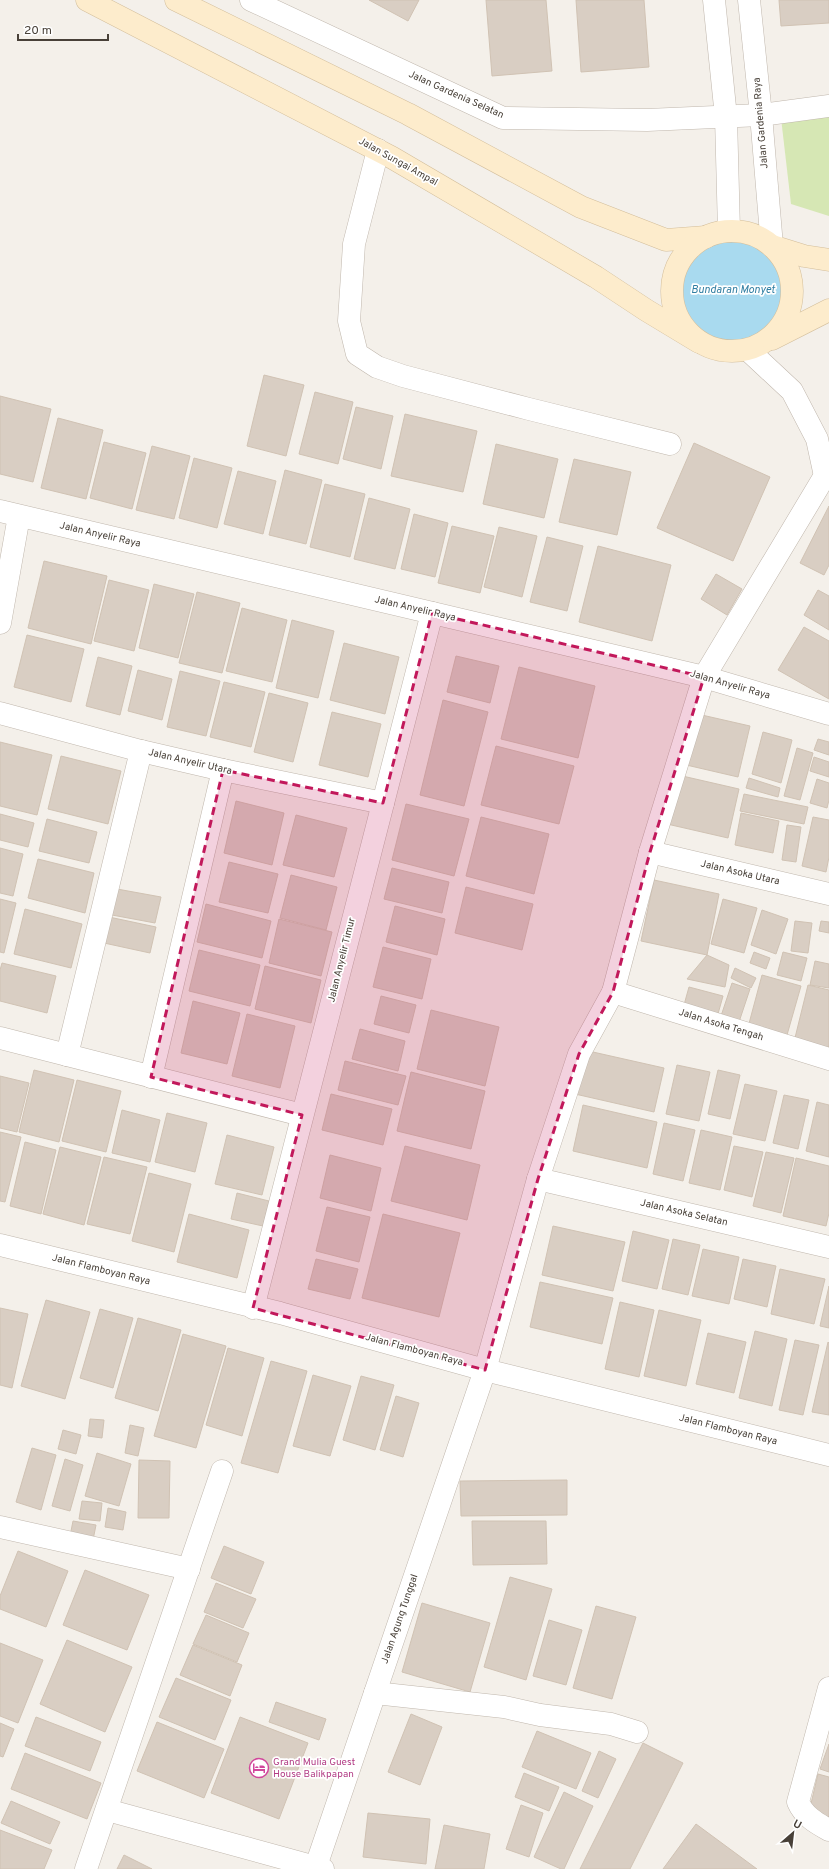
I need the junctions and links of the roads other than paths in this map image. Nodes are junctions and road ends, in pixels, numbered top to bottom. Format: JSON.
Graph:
{"nodes":[{"id":1,"x":87,"y":0,"type":"edge"},
{"id":2,"x":176,"y":0,"type":"edge"},
{"id":3,"x":251,"y":0,"type":"edge"},
{"id":4,"x":714,"y":0,"type":"edge"},
{"id":5,"x":749,"y":0,"type":"edge"},
{"id":6,"x":829,"y":106,"type":"edge"},
{"id":7,"x":761,"y":115,"type":"junction"},
{"id":8,"x":726,"y":117,"type":"junction"},
{"id":9,"x":378,"y":150,"type":"junction"},
{"id":10,"x":730,"y":231,"type":"junction"},
{"id":11,"x":706,"y":237,"type":"junction"},
{"id":12,"x":772,"y":246,"type":"junction"},
{"id":13,"x":829,"y":260,"type":"edge"},
{"id":14,"x":829,"y":310,"type":"edge"},
{"id":15,"x":699,"y":342,"type":"junction"},
{"id":16,"x":758,"y":346,"type":"junction"},
{"id":17,"x":670,"y":444,"type":"dead end"},
{"id":18,"x":827,"y":473,"type":"edge"},
{"id":19,"x":9,"y":514,"type":"edge"},
{"id":20,"x":432,"y":613,"type":"junction"},
{"id":21,"x":0,"y":623,"type":"edge"},
{"id":22,"x":704,"y":676,"type":"junction"},
{"id":23,"x":0,"y":713,"type":"edge"},
{"id":24,"x":829,"y":714,"type":"edge"},
{"id":25,"x":141,"y":751,"type":"junction"},
{"id":26,"x":223,"y":770,"type":"junction"},
{"id":27,"x":383,"y":803,"type":"junction"},
{"id":28,"x":650,"y":852,"type":"junction"},
{"id":29,"x":829,"y":894,"type":"edge"},
{"id":30,"x":613,"y":992,"type":"junction"},
{"id":31,"x":0,"y":1038,"type":"edge"},
{"id":32,"x":67,"y":1055,"type":"junction"},
{"id":33,"x":829,"y":1059,"type":"edge"},
{"id":34,"x":151,"y":1077,"type":"junction"},
{"id":35,"x":302,"y":1115,"type":"junction"},
{"id":36,"x":538,"y":1179,"type":"junction"},
{"id":37,"x":0,"y":1245,"type":"edge"},
{"id":38,"x":829,"y":1247,"type":"edge"},
{"id":39,"x":253,"y":1308,"type":"junction"},
{"id":40,"x":484,"y":1370,"type":"junction"},
{"id":41,"x":829,"y":1456,"type":"edge"},
{"id":42,"x":222,"y":1471,"type":"dead end"},
{"id":43,"x":0,"y":1528,"type":"edge"},
{"id":44,"x":189,"y":1569,"type":"junction"},
{"id":45,"x":829,"y":1688,"type":"edge"},
{"id":46,"x":375,"y":1693,"type":"junction"},
{"id":47,"x":638,"y":1732,"type":"dead end"},
{"id":48,"x":107,"y":1810,"type":"junction"},
{"id":49,"x":829,"y":1830,"type":"edge"},
{"id":50,"x":318,"y":1868,"type":"edge"},
{"id":51,"x":86,"y":1869,"type":"edge"}],
"edges":[{"from":1,"to":9,"type":"main road","name":"Jalan Sungai Ampal"},
{"from":2,"to":11,"type":"main road"},
{"from":3,"to":8,"type":"street","name":"Jalan Gardenia Selatan"},
{"from":4,"to":8,"type":"street"},
{"from":5,"to":7,"type":"street","name":"Jalan Gardenia Raya"},
{"from":6,"to":7,"type":"street","name":"Jalan Gardenia Selatan"},
{"from":7,"to":8,"type":"street","name":"Jalan Gardenia Selatan"},
{"from":7,"to":12,"type":"street","name":"Jalan Gardenia Raya"},
{"from":8,"to":10,"type":"street"},
{"from":9,"to":15,"type":"main road","name":"Jalan Sungai Ampal"},
{"from":9,"to":17,"type":"street"},
{"from":10,"to":11,"type":"main road"},
{"from":10,"to":12,"type":"main road"},
{"from":11,"to":15,"type":"main road"},
{"from":12,"to":13,"type":"main road"},
{"from":12,"to":16,"type":"main road"},
{"from":14,"to":16,"type":"main road"},
{"from":15,"to":16,"type":"main road"},
{"from":16,"to":18,"type":"street"},
{"from":18,"to":22,"type":"street","name":"Jalan Agung Tunggal"},
{"from":19,"to":20,"type":"street","name":"Jalan Anyelir Raya"},
{"from":19,"to":21,"type":"street"},
{"from":20,"to":22,"type":"street","name":"Jalan Anyelir Raya"},
{"from":20,"to":27,"type":"street","name":"Jalan Anyelir Timur"},
{"from":22,"to":24,"type":"street","name":"Jalan Anyelir Raya"},
{"from":22,"to":28,"type":"street","name":"Jalan Agung Tunggal"},
{"from":23,"to":25,"type":"street","name":"Jalan Anyelir Utara"},
{"from":25,"to":26,"type":"street","name":"Jalan Anyelir Utara"},
{"from":25,"to":32,"type":"street"},
{"from":26,"to":27,"type":"street","name":"Jalan Anyelir Utara"},
{"from":26,"to":34,"type":"street"},
{"from":27,"to":35,"type":"street","name":"Jalan Anyelir Timur"},
{"from":28,"to":29,"type":"street","name":"Jalan Asoka Utara"},
{"from":28,"to":30,"type":"street","name":"Jalan Agung Tunggal"},
{"from":30,"to":33,"type":"street","name":"Jalan Asoka Tengah"},
{"from":30,"to":36,"type":"street","name":"Jalan Agung Tunggal"},
{"from":31,"to":32,"type":"street"},
{"from":32,"to":34,"type":"street"},
{"from":34,"to":35,"type":"street"},
{"from":35,"to":39,"type":"street","name":"Jalan Anyelir Timur"},
{"from":36,"to":38,"type":"street","name":"Jalan Asoka Selatan"},
{"from":36,"to":40,"type":"street","name":"Jalan Agung Tunggal"},
{"from":37,"to":39,"type":"street","name":"Jalan Flamboyan Raya"},
{"from":39,"to":40,"type":"street","name":"Jalan Flamboyan Raya"},
{"from":40,"to":41,"type":"street","name":"Jalan Flamboyan Raya"},
{"from":40,"to":46,"type":"street","name":"Jalan Agung Tunggal"},
{"from":42,"to":44,"type":"street"},
{"from":43,"to":44,"type":"street"},
{"from":44,"to":48,"type":"street"},
{"from":45,"to":49,"type":"street"},
{"from":46,"to":47,"type":"street"},
{"from":46,"to":50,"type":"street","name":"Jalan Agung Tunggal"},
{"from":48,"to":50,"type":"street"},
{"from":48,"to":51,"type":"street"}]}
